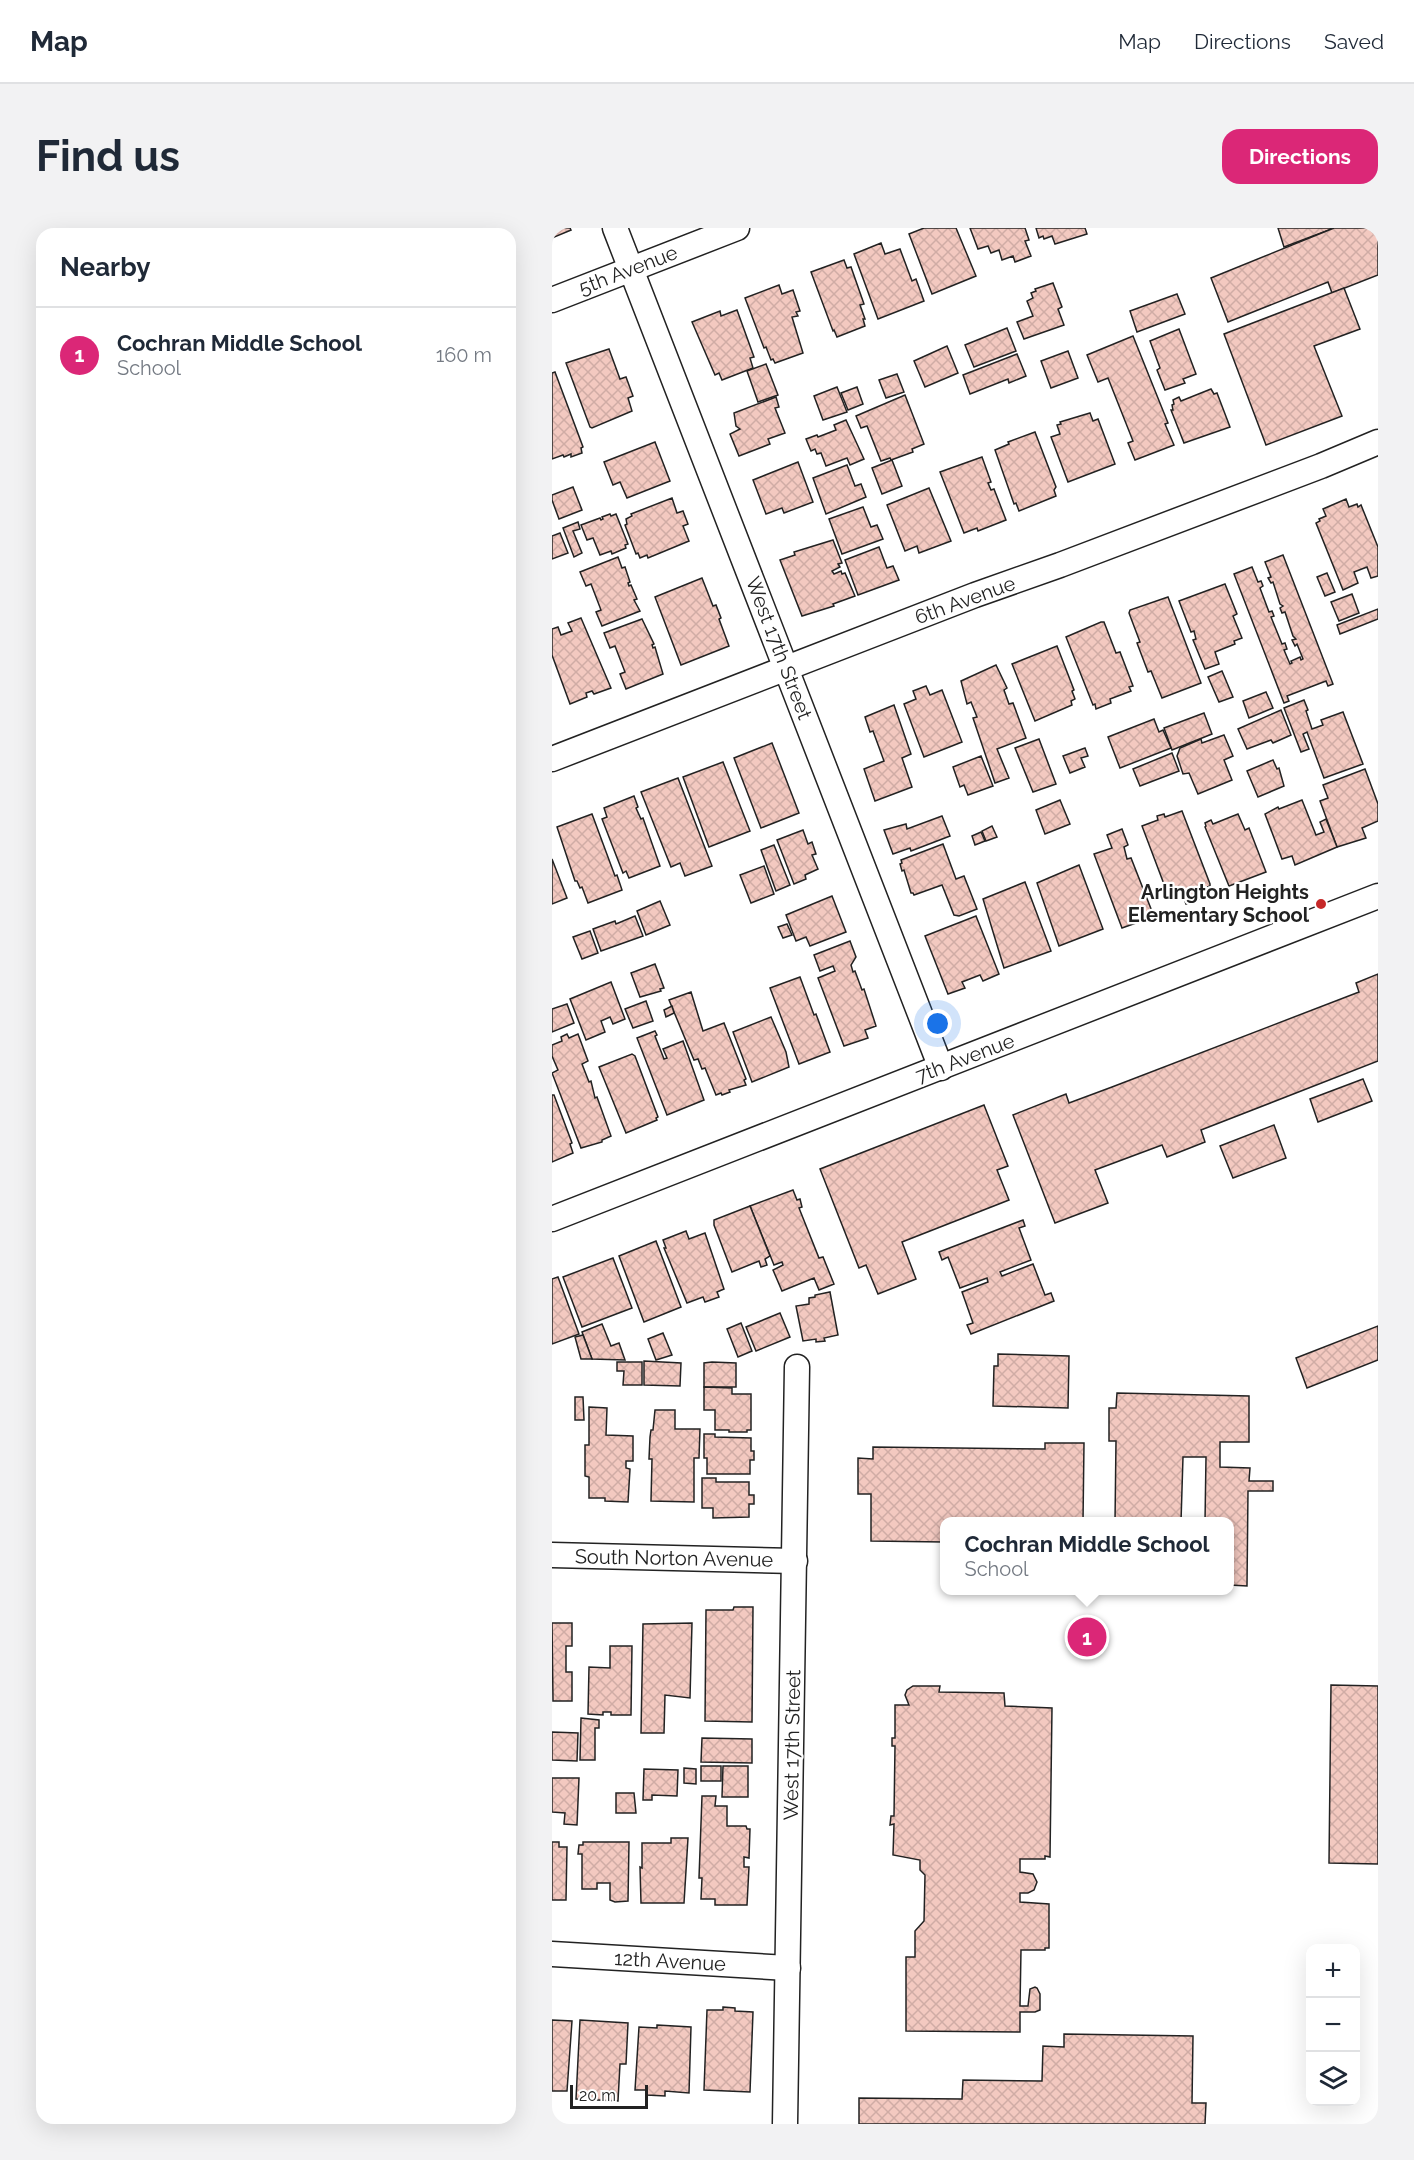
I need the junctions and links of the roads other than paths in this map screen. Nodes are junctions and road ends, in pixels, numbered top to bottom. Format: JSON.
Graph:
{"nodes":[{"id":1,"x":615,"y":228,"type":"edge"},
{"id":2,"x":737,"y":228,"type":"edge"},
{"id":3,"x":631,"y":269,"type":"junction"},
{"id":4,"x":552,"y":300,"type":"edge"},
{"id":5,"x":1378,"y":442,"type":"edge"},
{"id":6,"x":787,"y":668,"type":"junction"},
{"id":7,"x":552,"y":759,"type":"edge"},
{"id":8,"x":1378,"y":896,"type":"edge"},
{"id":9,"x":941,"y":1068,"type":"junction"},
{"id":10,"x":552,"y":1219,"type":"edge"},
{"id":11,"x":796,"y":1367,"type":"dead end"},
{"id":12,"x":552,"y":1555,"type":"edge"},
{"id":13,"x":795,"y":1561,"type":"junction"},
{"id":14,"x":552,"y":1954,"type":"edge"},
{"id":15,"x":788,"y":1968,"type":"junction"},
{"id":16,"x":785,"y":2124,"type":"edge"}],
"edges":[{"from":1,"to":3,"type":"street","name":"West 17th Street"},
{"from":2,"to":3,"type":"street","name":"5th Avenue"},
{"from":3,"to":4,"type":"street","name":"5th Avenue"},
{"from":3,"to":6,"type":"street","name":"West 17th Street"},
{"from":5,"to":6,"type":"street","name":"6th Avenue"},
{"from":6,"to":7,"type":"street","name":"6th Avenue"},
{"from":6,"to":9,"type":"street","name":"West 17th Street"},
{"from":8,"to":9,"type":"street","name":"7th Avenue"},
{"from":9,"to":10,"type":"street","name":"7th Avenue"},
{"from":11,"to":13,"type":"street","name":"West 17th Street"},
{"from":12,"to":13,"type":"street","name":"South Norton Avenue"},
{"from":13,"to":15,"type":"street","name":"West 17th Street"},
{"from":14,"to":15,"type":"street","name":"12th Avenue"},
{"from":15,"to":16,"type":"street","name":"West 17th Street"}]}
